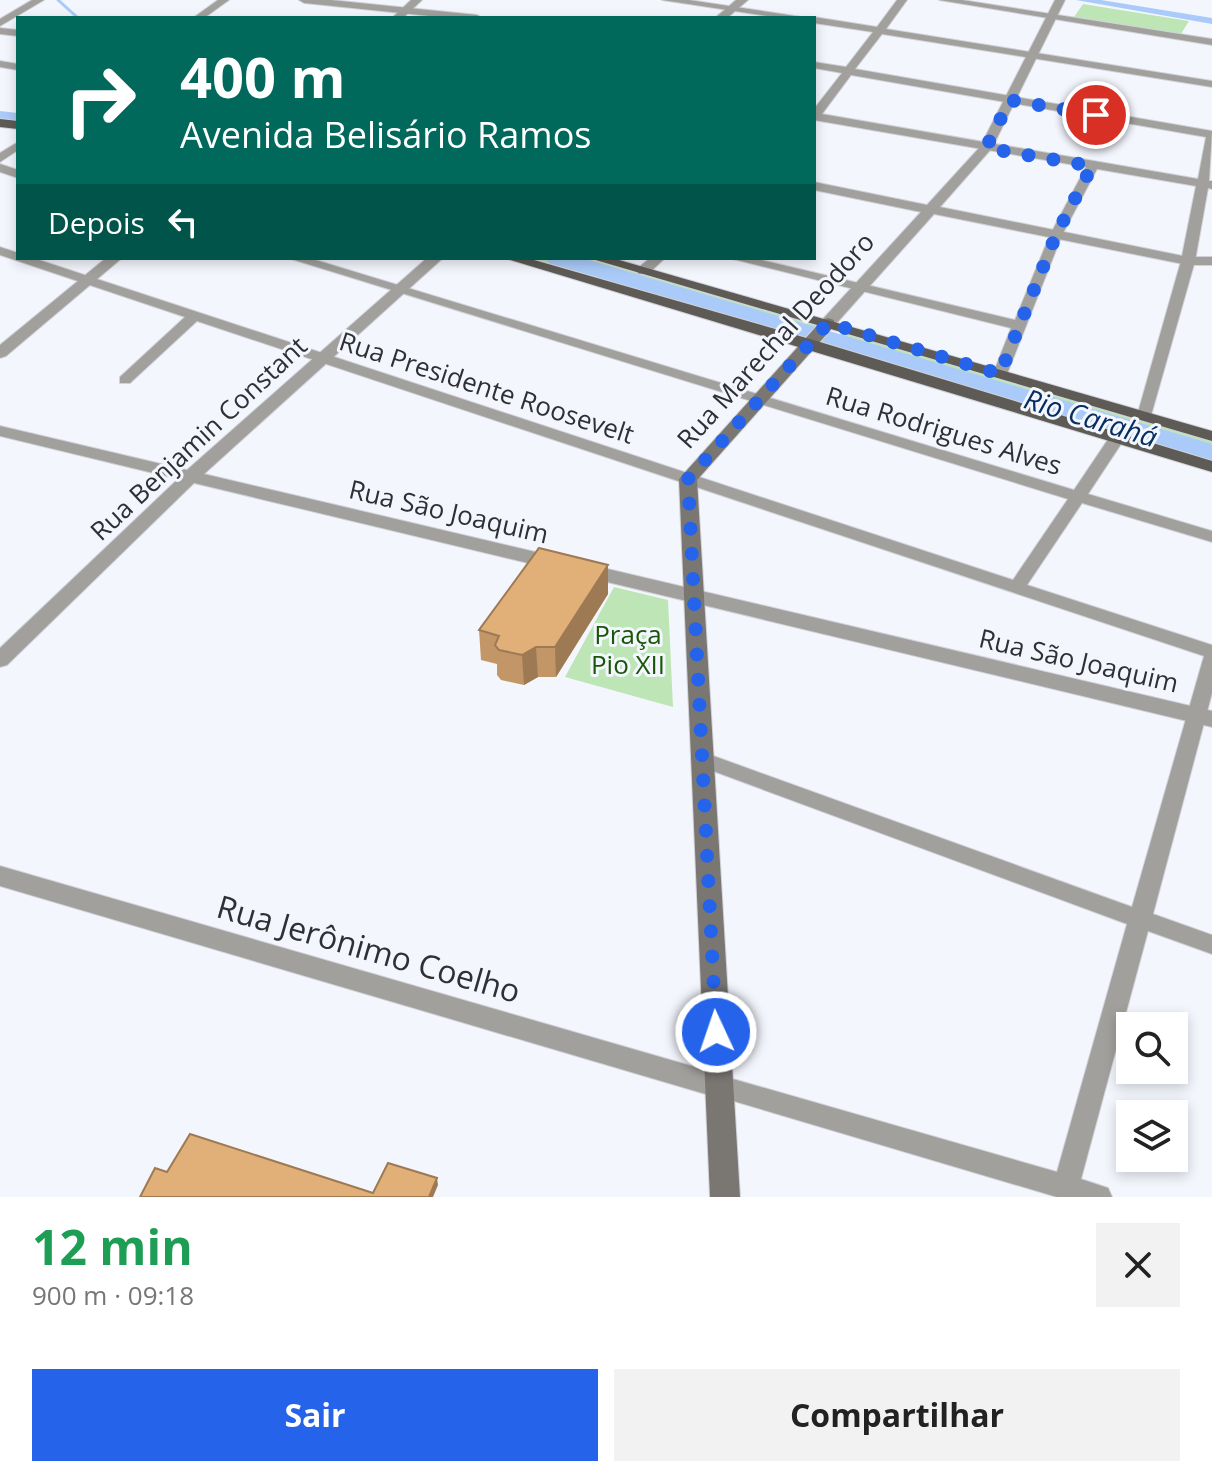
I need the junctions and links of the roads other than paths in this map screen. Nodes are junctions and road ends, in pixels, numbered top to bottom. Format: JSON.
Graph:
{"nodes":[{"id":1,"x":39,"y":0,"type":"edge"},
{"id":2,"x":224,"y":0,"type":"edge"},
{"id":3,"x":304,"y":0,"type":"edge"},
{"id":4,"x":417,"y":0,"type":"edge"},
{"id":5,"x":667,"y":0,"type":"edge"},
{"id":6,"x":902,"y":0,"type":"edge"},
{"id":7,"x":944,"y":0,"type":"edge"},
{"id":8,"x":1060,"y":0,"type":"edge"},
{"id":9,"x":739,"y":3,"type":"edge"},
{"id":10,"x":401,"y":14,"type":"edge"},
{"id":11,"x":201,"y":16,"type":"edge"},
{"id":12,"x":439,"y":16,"type":"edge"},
{"id":13,"x":723,"y":16,"type":"edge"},
{"id":14,"x":794,"y":16,"type":"edge"},
{"id":15,"x":1051,"y":17,"type":"junction"},
{"id":16,"x":816,"y":20,"type":"edge"},
{"id":17,"x":0,"y":23,"type":"edge"},
{"id":18,"x":879,"y":31,"type":"junction"},
{"id":19,"x":1212,"y":42,"type":"edge"},
{"id":20,"x":1032,"y":56,"type":"junction"},
{"id":21,"x":816,"y":65,"type":"edge"},
{"id":22,"x":849,"y":71,"type":"junction"},
{"id":23,"x":1212,"y":84,"type":"edge"},
{"id":24,"x":1010,"y":100,"type":"junction"},
{"id":25,"x":816,"y":115,"type":"edge"},
{"id":26,"x":816,"y":116,"type":"edge"},
{"id":27,"x":1212,"y":135,"type":"edge"},
{"id":28,"x":986,"y":148,"type":"junction"},
{"id":29,"x":1092,"y":166,"type":"junction"},
{"id":30,"x":1207,"y":184,"type":"edge"},
{"id":31,"x":816,"y":186,"type":"edge"},
{"id":32,"x":930,"y":210,"type":"junction"},
{"id":33,"x":1056,"y":235,"type":"junction"},
{"id":34,"x":25,"y":260,"type":"edge"},
{"id":35,"x":113,"y":260,"type":"edge"},
{"id":36,"x":302,"y":260,"type":"edge"},
{"id":37,"x":434,"y":260,"type":"edge"},
{"id":38,"x":519,"y":260,"type":"edge"},
{"id":39,"x":603,"y":260,"type":"edge"},
{"id":40,"x":656,"y":260,"type":"edge"},
{"id":41,"x":744,"y":260,"type":"edge"},
{"id":42,"x":1188,"y":261,"type":"junction"},
{"id":43,"x":1212,"y":261,"type":"edge"},
{"id":44,"x":643,"y":271,"type":"junction"},
{"id":45,"x":88,"y":280,"type":"junction"},
{"id":46,"x":860,"y":288,"type":"junction"},
{"id":47,"x":400,"y":290,"type":"junction"},
{"id":48,"x":195,"y":316,"type":"junction"},
{"id":49,"x":1020,"y":326,"type":"junction"},
{"id":50,"x":819,"y":333,"type":"junction"},
{"id":51,"x":0,"y":353,"type":"edge"},
{"id":52,"x":324,"y":358,"type":"junction"},
{"id":53,"x":1000,"y":374,"type":"junction"},
{"id":54,"x":125,"y":380,"type":"dead end"},
{"id":55,"x":759,"y":399,"type":"junction"},
{"id":56,"x":1145,"y":416,"type":"junction"},
{"id":57,"x":0,"y":431,"type":"edge"},
{"id":58,"x":1212,"y":436,"type":"edge"},
{"id":59,"x":1117,"y":438,"type":"junction"},
{"id":60,"x":1212,"y":467,"type":"edge"},
{"id":61,"x":191,"y":476,"type":"junction"},
{"id":62,"x":688,"y":479,"type":"junction"},
{"id":63,"x":1078,"y":496,"type":"junction"},
{"id":64,"x":1212,"y":537,"type":"edge"},
{"id":65,"x":1017,"y":587,"type":"junction"},
{"id":66,"x":692,"y":595,"type":"junction"},
{"id":67,"x":1212,"y":652,"type":"edge"},
{"id":68,"x":1212,"y":658,"type":"edge"},
{"id":69,"x":0,"y":660,"type":"edge"},
{"id":70,"x":1204,"y":717,"type":"edge"},
{"id":71,"x":701,"y":759,"type":"junction"},
{"id":72,"x":0,"y":876,"type":"edge"},
{"id":73,"x":1140,"y":919,"type":"junction"},
{"id":74,"x":1212,"y":945,"type":"edge"},
{"id":75,"x":719,"y":1086,"type":"junction"},
{"id":76,"x":1066,"y":1187,"type":"junction"},
{"id":77,"x":725,"y":1197,"type":"edge"},
{"id":78,"x":1099,"y":1197,"type":"edge"}],
"edges":[{"from":1,"to":17,"type":"street"},
{"from":2,"to":11,"type":"street"},
{"from":3,"to":10,"type":"street"},
{"from":4,"to":10,"type":"street"},
{"from":5,"to":9,"type":"street"},
{"from":6,"to":18,"type":"street"},
{"from":7,"to":15,"type":"street"},
{"from":8,"to":15,"type":"street","name":"Rua Marechal Deodoro"},
{"from":9,"to":13,"type":"street"},
{"from":9,"to":14,"type":"street"},
{"from":10,"to":12,"type":"street"},
{"from":15,"to":19,"type":"street"},
{"from":15,"to":20,"type":"street","name":"Rua Marechal Deodoro"},
{"from":16,"to":18,"type":"street"},
{"from":18,"to":20,"type":"street"},
{"from":18,"to":22,"type":"street"},
{"from":20,"to":23,"type":"street"},
{"from":20,"to":24,"type":"street","name":"Rua Marechal Deodoro"},
{"from":21,"to":22,"type":"street"},
{"from":22,"to":24,"type":"street"},
{"from":22,"to":25,"type":"street"},
{"from":24,"to":27,"type":"street"},
{"from":24,"to":28,"type":"street","name":"Rua Marechal Deodoro"},
{"from":26,"to":28,"type":"street"},
{"from":27,"to":30,"type":"street"},
{"from":28,"to":29,"type":"street"},
{"from":28,"to":32,"type":"street","name":"Rua Marechal Deodoro"},
{"from":29,"to":30,"type":"street"},
{"from":29,"to":33,"type":"street"},
{"from":30,"to":42,"type":"street"},
{"from":31,"to":32,"type":"street"},
{"from":32,"to":33,"type":"street"},
{"from":32,"to":46,"type":"street","name":"Rua Marechal Deodoro"},
{"from":33,"to":42,"type":"street"},
{"from":33,"to":49,"type":"street"},
{"from":34,"to":45,"type":"street","name":"Rua Presidente Roosevelt"},
{"from":35,"to":45,"type":"street"},
{"from":36,"to":47,"type":"street","name":"Rua Rodrigues Alves"},
{"from":37,"to":47,"type":"street","name":"Rua Benjamin Constant"},
{"from":38,"to":50,"type":"main road"},
{"from":39,"to":44,"type":"main road"},
{"from":40,"to":44,"type":"street"},
{"from":41,"to":46,"type":"street"},
{"from":42,"to":43,"type":"street"},
{"from":42,"to":56,"type":"street"},
{"from":44,"to":50,"type":"main road"},
{"from":45,"to":48,"type":"street","name":"Rua Presidente Roosevelt"},
{"from":45,"to":51,"type":"street"},
{"from":46,"to":49,"type":"street"},
{"from":46,"to":50,"type":"street","name":"Rua Marechal Deodoro"},
{"from":47,"to":52,"type":"street","name":"Rua Benjamin Constant"},
{"from":47,"to":55,"type":"street","name":"Rua Rodrigues Alves"},
{"from":48,"to":52,"type":"street","name":"Rua Presidente Roosevelt"},
{"from":48,"to":54,"type":"street"},
{"from":49,"to":53,"type":"street"},
{"from":50,"to":53,"type":"main road"},
{"from":50,"to":55,"type":"main road","name":"Rua Marechal Deodoro"},
{"from":50,"to":59,"type":"main road"},
{"from":52,"to":61,"type":"street","name":"Rua Benjamin Constant"},
{"from":52,"to":62,"type":"street","name":"Rua Presidente Roosevelt"},
{"from":53,"to":56,"type":"main road"},
{"from":55,"to":62,"type":"main road","name":"Rua Marechal Deodoro"},
{"from":55,"to":63,"type":"street","name":"Rua Rodrigues Alves"},
{"from":56,"to":58,"type":"main road"},
{"from":57,"to":61,"type":"street","name":"Rua São Joaquim"},
{"from":59,"to":60,"type":"main road"},
{"from":59,"to":63,"type":"street"},
{"from":61,"to":66,"type":"street","name":"Rua São Joaquim"},
{"from":61,"to":69,"type":"street","name":"Rua Benjamin Constant"},
{"from":62,"to":65,"type":"street","name":"Rua Presidente Roosevelt"},
{"from":62,"to":66,"type":"main road","name":"Rua Marechal Deodoro"},
{"from":63,"to":64,"type":"street","name":"Rua Rodrigues Alves"},
{"from":63,"to":65,"type":"street"},
{"from":65,"to":67,"type":"street","name":"Rua Presidente Roosevelt"},
{"from":66,"to":70,"type":"street","name":"Rua São Joaquim"},
{"from":66,"to":71,"type":"main road","name":"Rua Marechal Deodoro"},
{"from":68,"to":70,"type":"street"},
{"from":70,"to":73,"type":"street"},
{"from":71,"to":73,"type":"street"},
{"from":71,"to":75,"type":"main road","name":"Rua Marechal Deodoro"},
{"from":72,"to":75,"type":"street","name":"Rua Jerônimo Coelho"},
{"from":73,"to":74,"type":"street"},
{"from":73,"to":76,"type":"street"},
{"from":75,"to":76,"type":"street"},
{"from":75,"to":77,"type":"main road","name":"Rua Marechal Deodoro"},
{"from":76,"to":78,"type":"street"}]}
